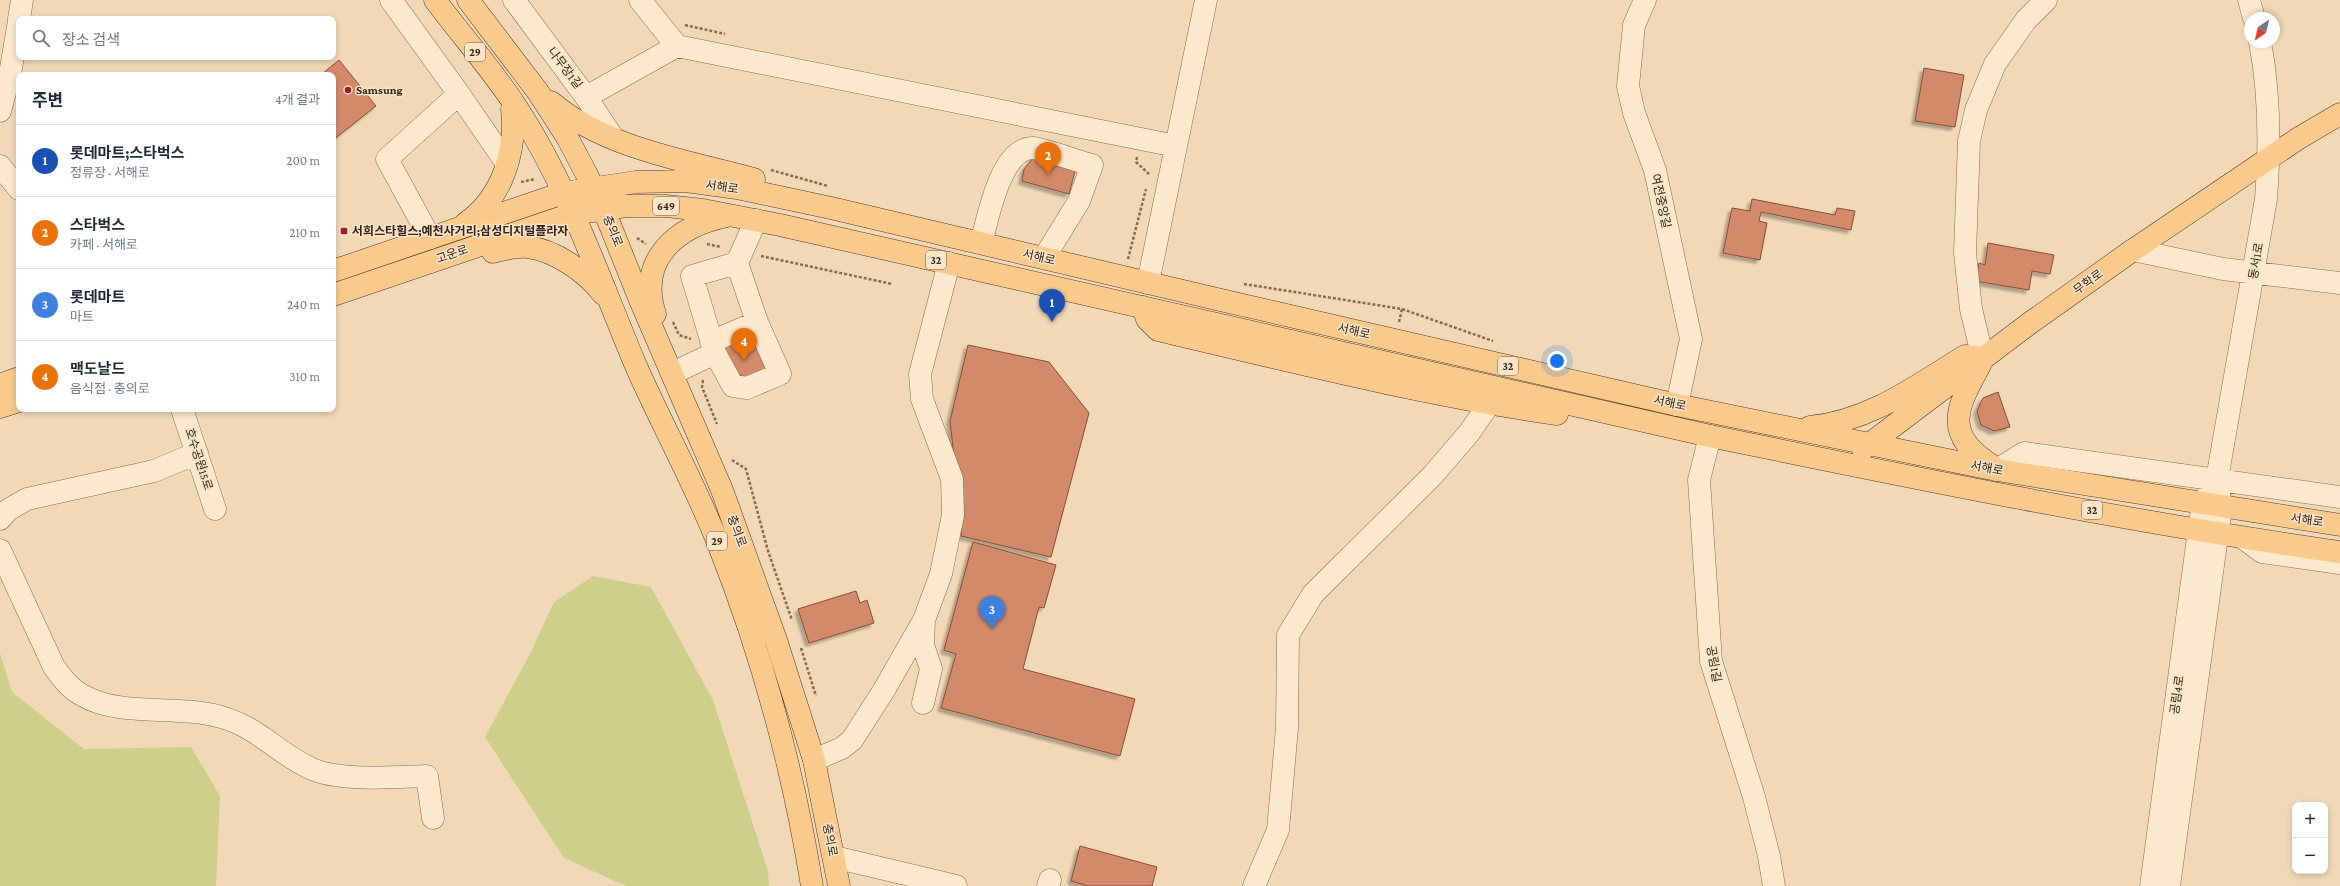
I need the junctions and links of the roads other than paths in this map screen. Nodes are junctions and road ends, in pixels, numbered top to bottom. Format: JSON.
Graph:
{"nodes":[{"id":1,"x":22,"y":0,"type":"edge"},
{"id":2,"x":391,"y":0,"type":"edge"},
{"id":3,"x":435,"y":0,"type":"edge"},
{"id":4,"x":468,"y":0,"type":"edge"},
{"id":5,"x":514,"y":0,"type":"edge"},
{"id":6,"x":640,"y":0,"type":"edge"},
{"id":7,"x":1206,"y":0,"type":"edge"},
{"id":8,"x":1645,"y":0,"type":"edge"},
{"id":9,"x":2046,"y":0,"type":"edge"},
{"id":10,"x":2249,"y":0,"type":"edge"},
{"id":11,"x":2252,"y":12,"type":"edge"},
{"id":12,"x":20,"y":16,"type":"edge"},
{"id":13,"x":16,"y":38,"type":"edge"},
{"id":14,"x":676,"y":46,"type":"junction"},
{"id":15,"x":2261,"y":48,"type":"edge"},
{"id":16,"x":538,"y":92,"type":"junction"},
{"id":17,"x":459,"y":94,"type":"junction"},
{"id":18,"x":586,"y":97,"type":"junction"},
{"id":19,"x":515,"y":105,"type":"junction"},
{"id":20,"x":0,"y":111,"type":"edge"},
{"id":21,"x":2340,"y":114,"type":"edge"},
{"id":22,"x":613,"y":138,"type":"junction"},
{"id":23,"x":1176,"y":146,"type":"junction"},
{"id":24,"x":2269,"y":158,"type":"junction"},
{"id":25,"x":507,"y":164,"type":"junction"},
{"id":26,"x":0,"y":166,"type":"edge"},
{"id":27,"x":16,"y":185,"type":"edge"},
{"id":28,"x":737,"y":188,"type":"junction"},
{"id":29,"x":593,"y":189,"type":"junction"},
{"id":30,"x":563,"y":193,"type":"junction"},
{"id":31,"x":831,"y":208,"type":"junction"},
{"id":32,"x":604,"y":210,"type":"junction"},
{"id":33,"x":572,"y":214,"type":"junction"},
{"id":34,"x":728,"y":215,"type":"junction"},
{"id":35,"x":756,"y":220,"type":"junction"},
{"id":36,"x":456,"y":230,"type":"junction"},
{"id":37,"x":430,"y":238,"type":"junction"},
{"id":38,"x":981,"y":243,"type":"junction"},
{"id":39,"x":464,"y":250,"type":"junction"},
{"id":40,"x":2133,"y":250,"type":"junction"},
{"id":41,"x":740,"y":257,"type":"junction"},
{"id":42,"x":1044,"y":258,"type":"junction"},
{"id":43,"x":949,"y":263,"type":"junction"},
{"id":44,"x":336,"y":270,"type":"edge"},
{"id":45,"x":2254,"y":273,"type":"junction"},
{"id":46,"x":1148,"y":283,"type":"junction"},
{"id":47,"x":2340,"y":283,"type":"edge"},
{"id":48,"x":336,"y":294,"type":"edge"},
{"id":49,"x":1143,"y":307,"type":"junction"},
{"id":50,"x":614,"y":312,"type":"junction"},
{"id":51,"x":757,"y":322,"type":"junction"},
{"id":52,"x":708,"y":351,"type":"junction"},
{"id":53,"x":664,"y":352,"type":"junction"},
{"id":54,"x":1983,"y":359,"type":"junction"},
{"id":55,"x":637,"y":367,"type":"junction"},
{"id":56,"x":673,"y":373,"type":"junction"},
{"id":57,"x":16,"y":379,"type":"edge"},
{"id":58,"x":0,"y":385,"type":"edge"},
{"id":59,"x":16,"y":402,"type":"edge"},
{"id":60,"x":1489,"y":404,"type":"junction"},
{"id":61,"x":1677,"y":405,"type":"junction"},
{"id":62,"x":0,"y":407,"type":"edge"},
{"id":63,"x":183,"y":412,"type":"edge"},
{"id":64,"x":1793,"y":428,"type":"junction"},
{"id":65,"x":1710,"y":436,"type":"junction"},
{"id":66,"x":1870,"y":444,"type":"junction"},
{"id":67,"x":197,"y":453,"type":"junction"},
{"id":68,"x":1845,"y":464,"type":"junction"},
{"id":69,"x":1997,"y":470,"type":"junction"},
{"id":70,"x":2217,"y":479,"type":"junction"},
{"id":71,"x":2340,"y":497,"type":"edge"},
{"id":72,"x":2212,"y":505,"type":"junction"},
{"id":73,"x":215,"y":509,"type":"dead end"},
{"id":74,"x":0,"y":519,"type":"edge"},
{"id":75,"x":2340,"y":525,"type":"edge"},
{"id":76,"x":2208,"y":532,"type":"junction"},
{"id":77,"x":2243,"y":538,"type":"junction"},
{"id":78,"x":0,"y":550,"type":"edge"},
{"id":79,"x":2340,"y":552,"type":"edge"},
{"id":80,"x":2340,"y":563,"type":"edge"},
{"id":81,"x":924,"y":620,"type":"junction"},
{"id":82,"x":923,"y":703,"type":"dead end"},
{"id":83,"x":814,"y":760,"type":"junction"},
{"id":84,"x":433,"y":818,"type":"dead end"},
{"id":85,"x":834,"y":857,"type":"junction"},
{"id":86,"x":812,"y":886,"type":"edge"},
{"id":87,"x":839,"y":886,"type":"edge"},
{"id":88,"x":956,"y":886,"type":"edge"},
{"id":89,"x":1254,"y":886,"type":"edge"},
{"id":90,"x":1774,"y":886,"type":"edge"},
{"id":91,"x":2151,"y":886,"type":"edge"},
{"id":92,"x":2169,"y":886,"type":"edge"}],
"edges":[{"from":1,"to":12,"type":"street"},
{"from":2,"to":17,"type":"street"},
{"from":3,"to":19,"type":"main road","number":"29"},
{"from":4,"to":16,"type":"main road","number":"29"},
{"from":5,"to":18,"type":"street","name":"나무장1길"},
{"from":6,"to":14,"type":"street"},
{"from":7,"to":23,"type":"street"},
{"from":8,"to":61,"type":"street","name":"여전중앙길"},
{"from":9,"to":54,"type":"street"},
{"from":10,"to":11,"type":"street"},
{"from":13,"to":20,"type":"street"},
{"from":14,"to":18,"type":"street"},
{"from":14,"to":23,"type":"street"},
{"from":15,"to":24,"type":"street","name":"동서1로"},
{"from":16,"to":19,"type":"main road"},
{"from":16,"to":22,"type":"main road"},
{"from":16,"to":29,"type":"main road","number":"29"},
{"from":17,"to":25,"type":"street"},
{"from":17,"to":37,"type":"street"},
{"from":18,"to":22,"type":"street","name":"나무장1길"},
{"from":19,"to":25,"type":"main road"},
{"from":19,"to":30,"type":"main road","number":"29"},
{"from":21,"to":24,"type":"main road","name":"무학로"},
{"from":22,"to":31,"type":"main road"},
{"from":23,"to":46,"type":"street"},
{"from":24,"to":40,"type":"main road","name":"무학로"},
{"from":24,"to":45,"type":"street","name":"동서1로"},
{"from":25,"to":36,"type":"main road"},
{"from":26,"to":27,"type":"street"},
{"from":28,"to":29,"type":"main road","name":"서해로","number":"32"},
{"from":28,"to":31,"type":"main road","name":"서해로","number":"32"},
{"from":28,"to":34,"type":"main road"},
{"from":29,"to":30,"type":"main road","number":"32"},
{"from":29,"to":32,"type":"main road","name":"충의로","number":"29"},
{"from":30,"to":33,"type":"main road","name":"충의로","number":"29"},
{"from":30,"to":36,"type":"main road","name":"고운로"},
{"from":31,"to":38,"type":"main road","name":"서해로","number":"32"},
{"from":32,"to":33,"type":"main road","name":"서해로"},
{"from":32,"to":34,"type":"main road","name":"서해로","number":"649"},
{"from":32,"to":53,"type":"main road","name":"충의로","number":"29"},
{"from":33,"to":39,"type":"main road","name":"고운로"},
{"from":33,"to":50,"type":"main road","name":"충의로","number":"29"},
{"from":34,"to":35,"type":"main road","name":"서해로","number":"32"},
{"from":34,"to":53,"type":"main road","number":"32"},
{"from":35,"to":41,"type":"street"},
{"from":35,"to":43,"type":"main road","name":"서해로","number":"32"},
{"from":36,"to":37,"type":"main road","name":"고운로"},
{"from":36,"to":39,"type":"main road"},
{"from":37,"to":44,"type":"main road","name":"고운로"},
{"from":38,"to":42,"type":"main road","name":"서해로","number":"32"},
{"from":38,"to":42,"type":"street"},
{"from":39,"to":48,"type":"main road","name":"고운로"},
{"from":39,"to":50,"type":"main road"},
{"from":40,"to":45,"type":"street"},
{"from":40,"to":54,"type":"main road","name":"무학로"},
{"from":41,"to":51,"type":"street"},
{"from":41,"to":52,"type":"street"},
{"from":42,"to":46,"type":"main road","name":"서해로","number":"32"},
{"from":43,"to":49,"type":"main road","name":"서해로","number":"32"},
{"from":43,"to":81,"type":"street"},
{"from":45,"to":47,"type":"street"},
{"from":45,"to":70,"type":"street","name":"동서1로"},
{"from":46,"to":61,"type":"main road","name":"서해로","number":"32"},
{"from":49,"to":60,"type":"main road"},
{"from":49,"to":65,"type":"main road","name":"서해로","number":"32"},
{"from":50,"to":55,"type":"main road","name":"충의로","number":"29"},
{"from":51,"to":52,"type":"street"},
{"from":51,"to":52,"type":"street"},
{"from":52,"to":56,"type":"street"},
{"from":53,"to":55,"type":"main road"},
{"from":53,"to":56,"type":"main road","name":"충의로","number":"29"},
{"from":54,"to":64,"type":"main road"},
{"from":54,"to":66,"type":"main road","name":"무학로"},
{"from":54,"to":69,"type":"main road"},
{"from":55,"to":86,"type":"main road","name":"충의로","number":"29"},
{"from":56,"to":83,"type":"main road","name":"충의로","number":"29"},
{"from":57,"to":58,"type":"main road"},
{"from":59,"to":62,"type":"main road"},
{"from":60,"to":65,"type":"main road"},
{"from":60,"to":89,"type":"street"},
{"from":61,"to":64,"type":"main road","name":"서해로","number":"32"},
{"from":63,"to":67,"type":"street","name":"호수공원15로"},
{"from":64,"to":66,"type":"main road","name":"서해로","number":"32"},
{"from":65,"to":68,"type":"main road","name":"서해로","number":"32"},
{"from":65,"to":90,"type":"street","name":"공림1길"},
{"from":66,"to":68,"type":"main road","name":"무학로"},
{"from":66,"to":69,"type":"main road","name":"서해로","number":"32"},
{"from":67,"to":73,"type":"street","name":"호수공원15로"},
{"from":67,"to":74,"type":"street"},
{"from":68,"to":76,"type":"main road","name":"서해로","number":"32"},
{"from":69,"to":70,"type":"street"},
{"from":69,"to":72,"type":"main road","name":"서해로","number":"32"},
{"from":70,"to":71,"type":"street"},
{"from":70,"to":72,"type":"street","name":"동서1로"},
{"from":72,"to":75,"type":"main road","name":"서해로","number":"32"},
{"from":72,"to":76,"type":"street","name":"공림4로"},
{"from":76,"to":77,"type":"main road","name":"서해로","number":"32"},
{"from":76,"to":91,"type":"street","name":"공림4로"},
{"from":76,"to":92,"type":"street","name":"공림4로"},
{"from":77,"to":79,"type":"main road","name":"서해로","number":"32"},
{"from":77,"to":80,"type":"street"},
{"from":78,"to":84,"type":"street"},
{"from":81,"to":82,"type":"street"},
{"from":81,"to":83,"type":"street"},
{"from":83,"to":85,"type":"main road","name":"충의로","number":"29"},
{"from":85,"to":87,"type":"main road","name":"충의로","number":"29"},
{"from":85,"to":88,"type":"street"}]}
